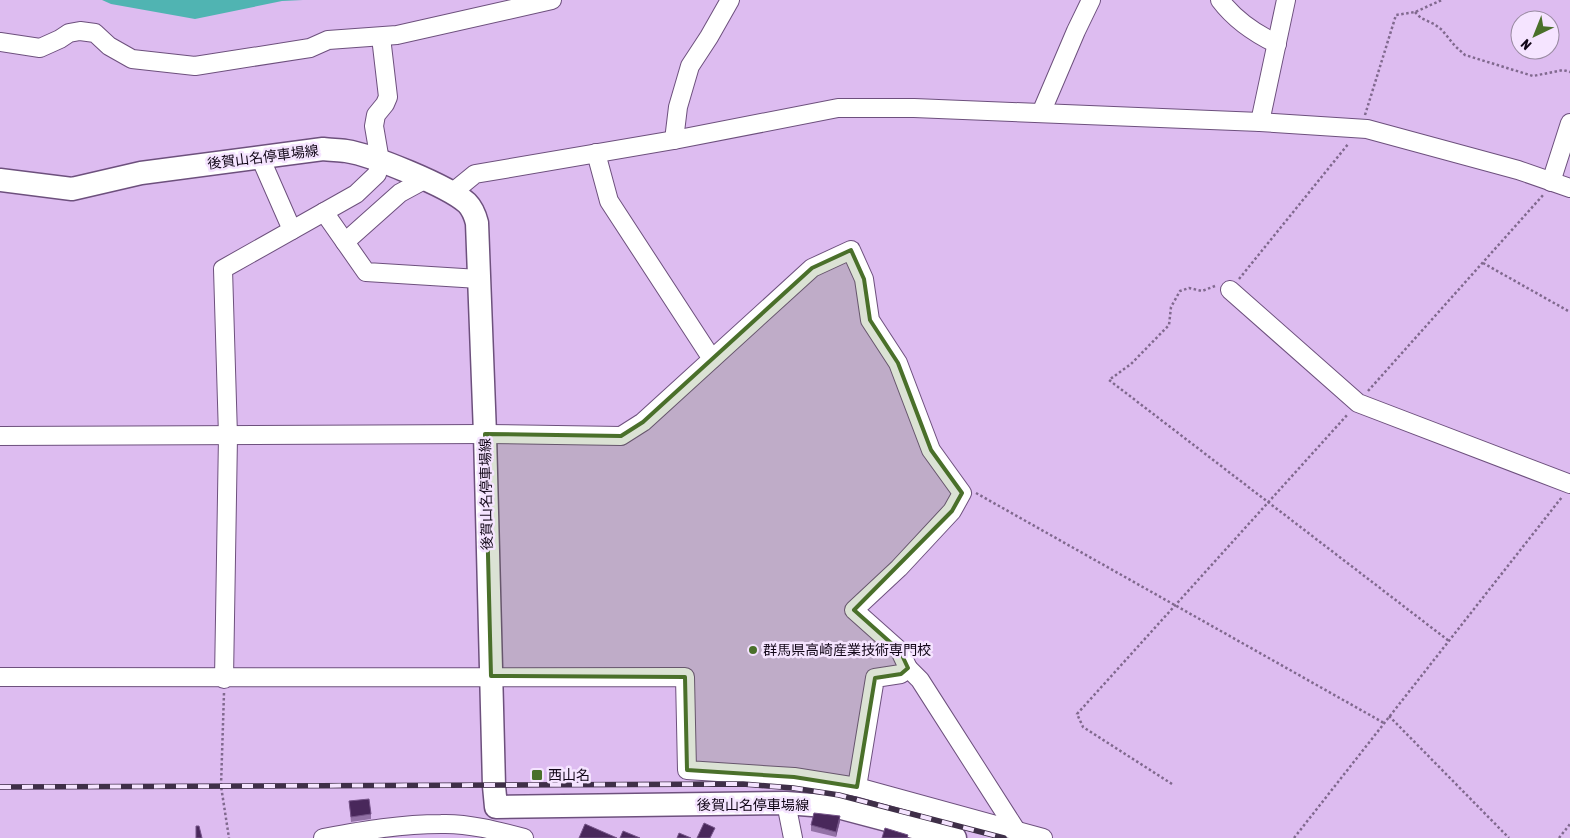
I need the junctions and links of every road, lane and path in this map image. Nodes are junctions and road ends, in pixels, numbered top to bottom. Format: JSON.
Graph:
{"nodes":[{"id":1,"x":552,"y":0,"type":"edge"},
{"id":2,"x":730,"y":0,"type":"edge"},
{"id":3,"x":1091,"y":0,"type":"edge"},
{"id":4,"x":1220,"y":0,"type":"edge"},
{"id":5,"x":1286,"y":0,"type":"edge"},
{"id":6,"x":1442,"y":0,"type":"edge"},
{"id":7,"x":1415,"y":12,"type":"junction"},
{"id":8,"x":381,"y":37,"type":"junction"},
{"id":9,"x":0,"y":42,"type":"edge"},
{"id":10,"x":1277,"y":44,"type":"junction"},
{"id":11,"x":1570,"y":72,"type":"edge"},
{"id":12,"x":1041,"y":113,"type":"junction"},
{"id":13,"x":1260,"y":122,"type":"junction"},
{"id":14,"x":1570,"y":123,"type":"edge"},
{"id":15,"x":1360,"y":129,"type":"junction"},
{"id":16,"x":674,"y":140,"type":"junction"},
{"id":17,"x":596,"y":152,"type":"junction"},
{"id":18,"x":260,"y":157,"type":"junction"},
{"id":19,"x":380,"y":162,"type":"junction"},
{"id":20,"x":0,"y":180,"type":"edge"},
{"id":21,"x":424,"y":180,"type":"junction"},
{"id":22,"x":1558,"y":184,"type":"edge"},
{"id":23,"x":453,"y":192,"type":"junction"},
{"id":24,"x":324,"y":212,"type":"junction"},
{"id":25,"x":292,"y":230,"type":"junction"},
{"id":26,"x":345,"y":242,"type":"junction"},
{"id":27,"x":1483,"y":263,"type":"junction"},
{"id":28,"x":479,"y":279,"type":"junction"},
{"id":29,"x":1230,"y":290,"type":"junction"},
{"id":30,"x":1570,"y":312,"type":"edge"},
{"id":31,"x":712,"y":359,"type":"junction"},
{"id":32,"x":1358,"y":403,"type":"junction"},
{"id":33,"x":485,"y":434,"type":"junction"},
{"id":34,"x":0,"y":436,"type":"edge"},
{"id":35,"x":228,"y":436,"type":"junction"},
{"id":36,"x":1567,"y":489,"type":"edge"},
{"id":37,"x":962,"y":493,"type":"junction"},
{"id":38,"x":1268,"y":502,"type":"junction"},
{"id":39,"x":1175,"y":606,"type":"junction"},
{"id":40,"x":1449,"y":641,"type":"junction"},
{"id":41,"x":908,"y":668,"type":"junction"},
{"id":42,"x":491,"y":676,"type":"junction"},
{"id":43,"x":0,"y":677,"type":"edge"},
{"id":44,"x":224,"y":679,"type":"junction"},
{"id":45,"x":1389,"y":716,"type":"junction"},
{"id":46,"x":1384,"y":723,"type":"junction"},
{"id":47,"x":1172,"y":784,"type":"dead end"},
{"id":48,"x":857,"y":787,"type":"junction"},
{"id":49,"x":786,"y":803,"type":"junction"},
{"id":50,"x":496,"y":807,"type":"junction"},
{"id":51,"x":1570,"y":824,"type":"edge"},
{"id":52,"x":1016,"y":830,"type":"junction"},
{"id":53,"x":495,"y":834,"type":"edge"},
{"id":54,"x":229,"y":838,"type":"edge"},
{"id":55,"x":322,"y":838,"type":"edge"},
{"id":56,"x":524,"y":838,"type":"edge"},
{"id":57,"x":793,"y":838,"type":"edge"},
{"id":58,"x":954,"y":838,"type":"edge"},
{"id":59,"x":1043,"y":838,"type":"edge"},
{"id":60,"x":1294,"y":838,"type":"edge"},
{"id":61,"x":1509,"y":838,"type":"edge"},
{"id":62,"x":1559,"y":838,"type":"edge"}],
"edges":[{"from":1,"to":8,"type":"street"},
{"from":2,"to":16,"type":"street"},
{"from":3,"to":12,"type":"street"},
{"from":4,"to":10,"type":"street"},
{"from":5,"to":10,"type":"street"},
{"from":6,"to":7,"type":"path"},
{"from":7,"to":11,"type":"path"},
{"from":7,"to":15,"type":"path"},
{"from":8,"to":9,"type":"street"},
{"from":8,"to":19,"type":"street"},
{"from":10,"to":13,"type":"street"},
{"from":12,"to":13,"type":"street"},
{"from":12,"to":16,"type":"street"},
{"from":13,"to":15,"type":"street"},
{"from":14,"to":22,"type":"street"},
{"from":15,"to":22,"type":"street"},
{"from":15,"to":29,"type":"path"},
{"from":16,"to":17,"type":"street"},
{"from":17,"to":23,"type":"street"},
{"from":17,"to":31,"type":"street"},
{"from":18,"to":19,"type":"main road","name":"後賀山名停車場線"},
{"from":18,"to":20,"type":"main road","name":"後賀山名停車場線"},
{"from":18,"to":25,"type":"street"},
{"from":19,"to":21,"type":"main road","name":"後賀山名停車場線"},
{"from":19,"to":24,"type":"street"},
{"from":21,"to":23,"type":"main road","name":"後賀山名停車場線"},
{"from":21,"to":26,"type":"street"},
{"from":22,"to":27,"type":"path"},
{"from":23,"to":28,"type":"main road","name":"後賀山名停車場線"},
{"from":24,"to":25,"type":"street"},
{"from":24,"to":26,"type":"street"},
{"from":25,"to":35,"type":"street"},
{"from":26,"to":28,"type":"street"},
{"from":27,"to":30,"type":"path"},
{"from":27,"to":32,"type":"path"},
{"from":28,"to":33,"type":"main road","name":"後賀山名停車場線"},
{"from":29,"to":32,"type":"street"},
{"from":29,"to":38,"type":"path"},
{"from":31,"to":33,"type":"street"},
{"from":31,"to":37,"type":"street"},
{"from":32,"to":36,"type":"street"},
{"from":32,"to":38,"type":"path"},
{"from":33,"to":35,"type":"street"},
{"from":33,"to":42,"type":"main road","name":"後賀山名停車場線"},
{"from":34,"to":35,"type":"street"},
{"from":35,"to":44,"type":"street"},
{"from":36,"to":40,"type":"path"},
{"from":37,"to":39,"type":"path"},
{"from":37,"to":41,"type":"street"},
{"from":38,"to":39,"type":"path"},
{"from":38,"to":40,"type":"path"},
{"from":39,"to":46,"type":"path"},
{"from":39,"to":47,"type":"path"},
{"from":40,"to":45,"type":"path"},
{"from":41,"to":48,"type":"street"},
{"from":41,"to":52,"type":"street"},
{"from":42,"to":44,"type":"street"},
{"from":42,"to":48,"type":"street"},
{"from":42,"to":50,"type":"main road","name":"後賀山名停車場線"},
{"from":43,"to":44,"type":"street"},
{"from":44,"to":54,"type":"path"},
{"from":45,"to":46,"type":"path"},
{"from":45,"to":61,"type":"path"},
{"from":46,"to":60,"type":"path"},
{"from":48,"to":52,"type":"street"},
{"from":49,"to":50,"type":"main road","name":"後賀山名停車場線"},
{"from":49,"to":57,"type":"street"},
{"from":49,"to":58,"type":"main road","name":"後賀山名停車場線"},
{"from":50,"to":53,"type":"street"},
{"from":51,"to":62,"type":"path"},
{"from":52,"to":59,"type":"street"},
{"from":53,"to":55,"type":"street"},
{"from":53,"to":56,"type":"street"}]}
